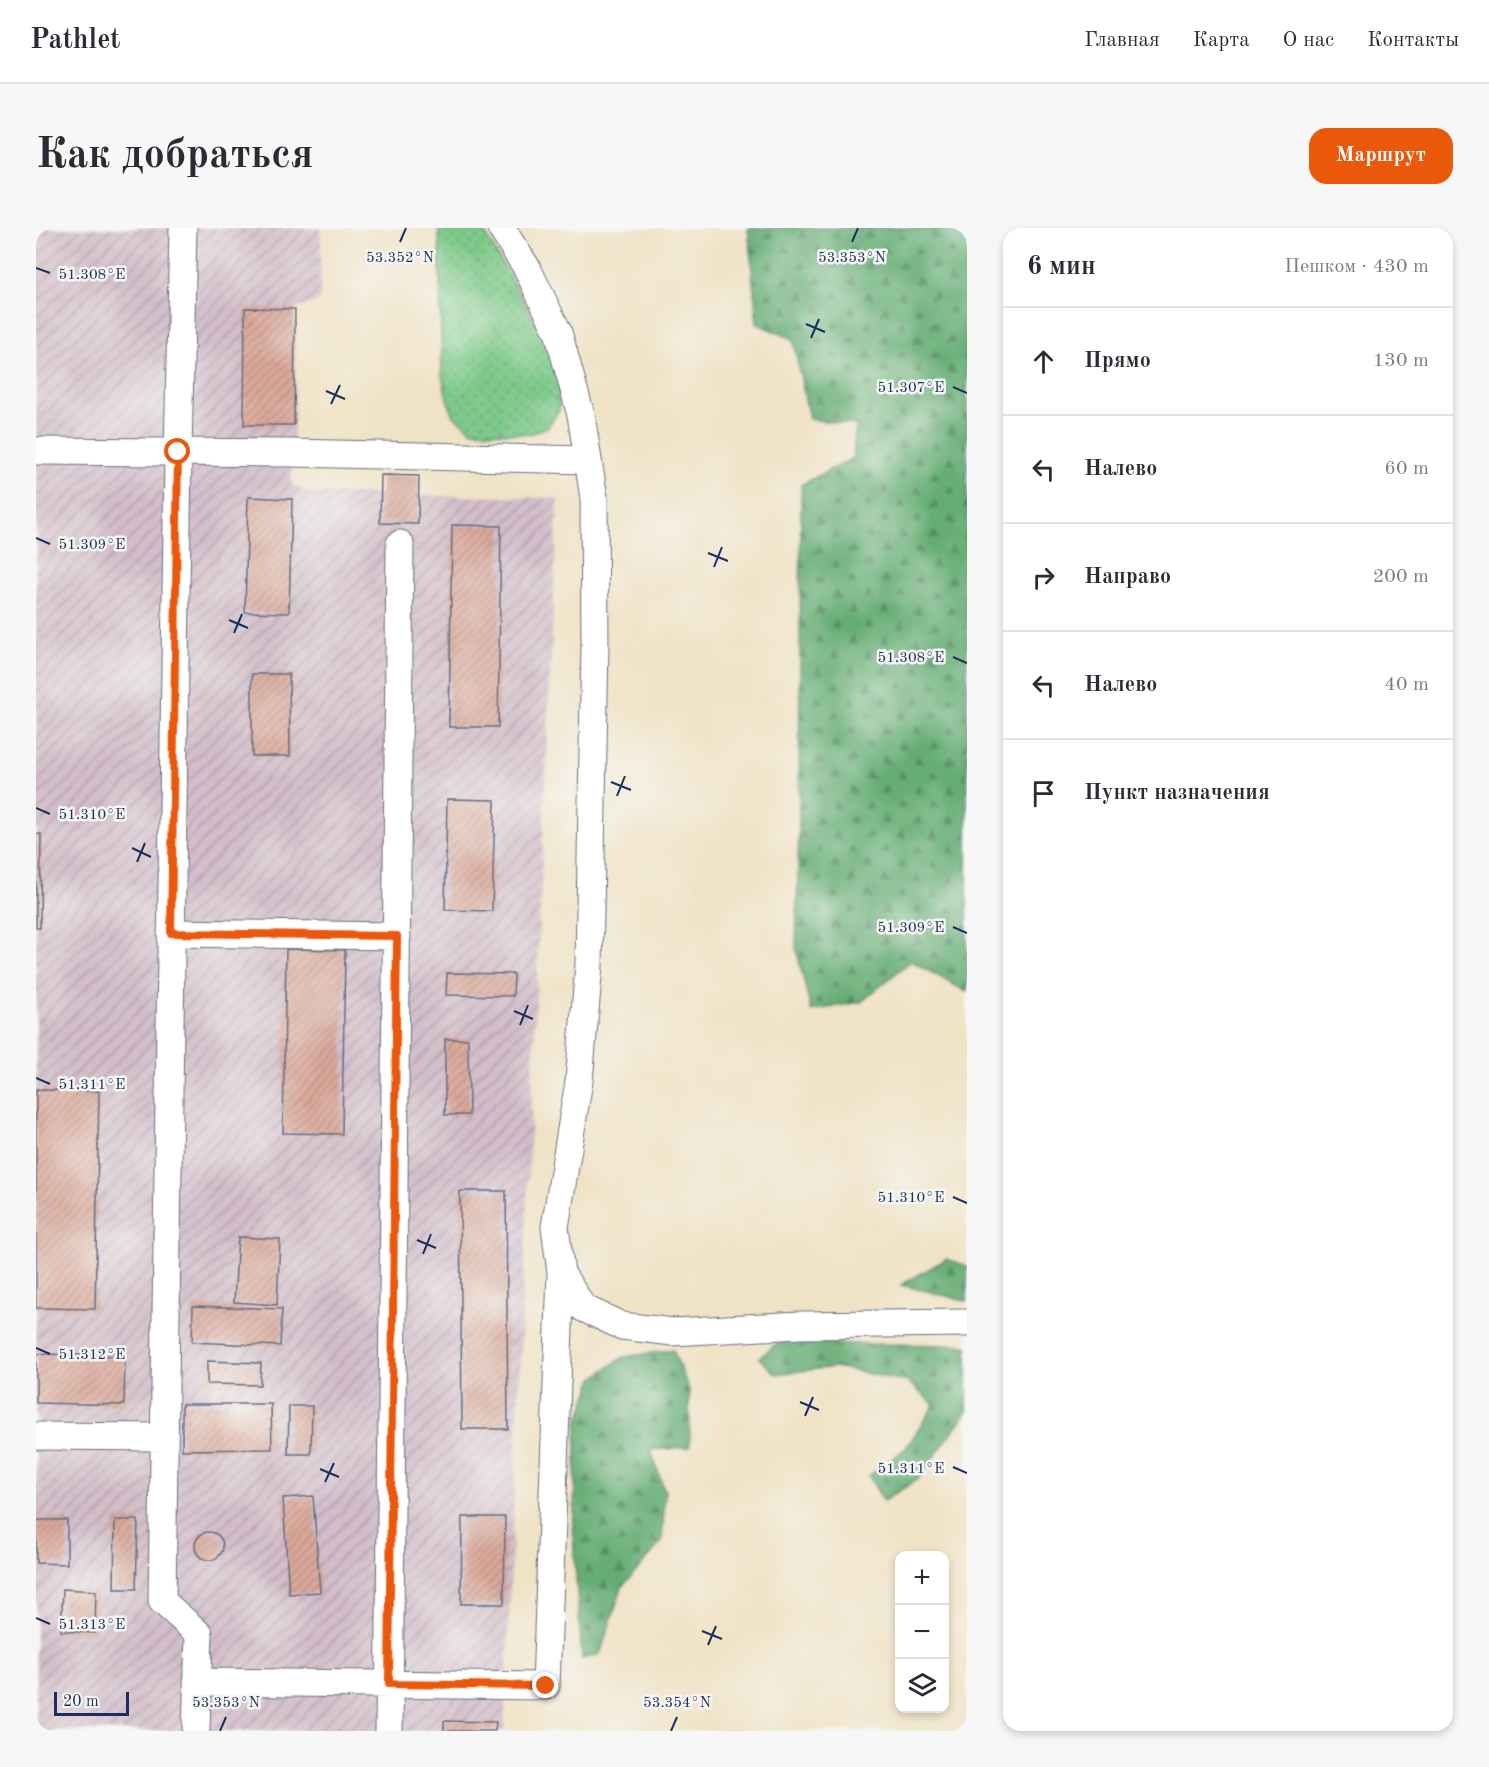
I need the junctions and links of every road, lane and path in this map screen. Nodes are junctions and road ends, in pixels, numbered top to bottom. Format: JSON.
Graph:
{"nodes":[{"id":1,"x":183,"y":228,"type":"edge"},
{"id":2,"x":501,"y":228,"type":"edge"},
{"id":3,"x":36,"y":451,"type":"edge"},
{"id":4,"x":178,"y":452,"type":"junction"},
{"id":5,"x":588,"y":460,"type":"junction"},
{"id":6,"x":400,"y":544,"type":"dead end"},
{"id":7,"x":171,"y":933,"type":"junction"},
{"id":8,"x":397,"y":936,"type":"junction"},
{"id":9,"x":561,"y":1273,"type":"junction"},
{"id":10,"x":967,"y":1323,"type":"edge"},
{"id":11,"x":36,"y":1436,"type":"edge"},
{"id":12,"x":164,"y":1437,"type":"junction"},
{"id":13,"x":197,"y":1682,"type":"junction"},
{"id":14,"x":389,"y":1684,"type":"junction"},
{"id":15,"x":196,"y":1731,"type":"edge"},
{"id":16,"x":389,"y":1731,"type":"edge"}],
"edges":[{"from":1,"to":4,"type":"street"},
{"from":2,"to":5,"type":"street"},
{"from":3,"to":4,"type":"street"},
{"from":4,"to":5,"type":"street"},
{"from":4,"to":7,"type":"street"},
{"from":5,"to":9,"type":"street"},
{"from":6,"to":8,"type":"street"},
{"from":7,"to":8,"type":"street"},
{"from":7,"to":12,"type":"street"},
{"from":8,"to":14,"type":"street"},
{"from":9,"to":10,"type":"street"},
{"from":9,"to":14,"type":"street"},
{"from":11,"to":12,"type":"street"},
{"from":12,"to":13,"type":"street"},
{"from":13,"to":14,"type":"street"},
{"from":13,"to":15,"type":"street"},
{"from":14,"to":16,"type":"street"}]}
